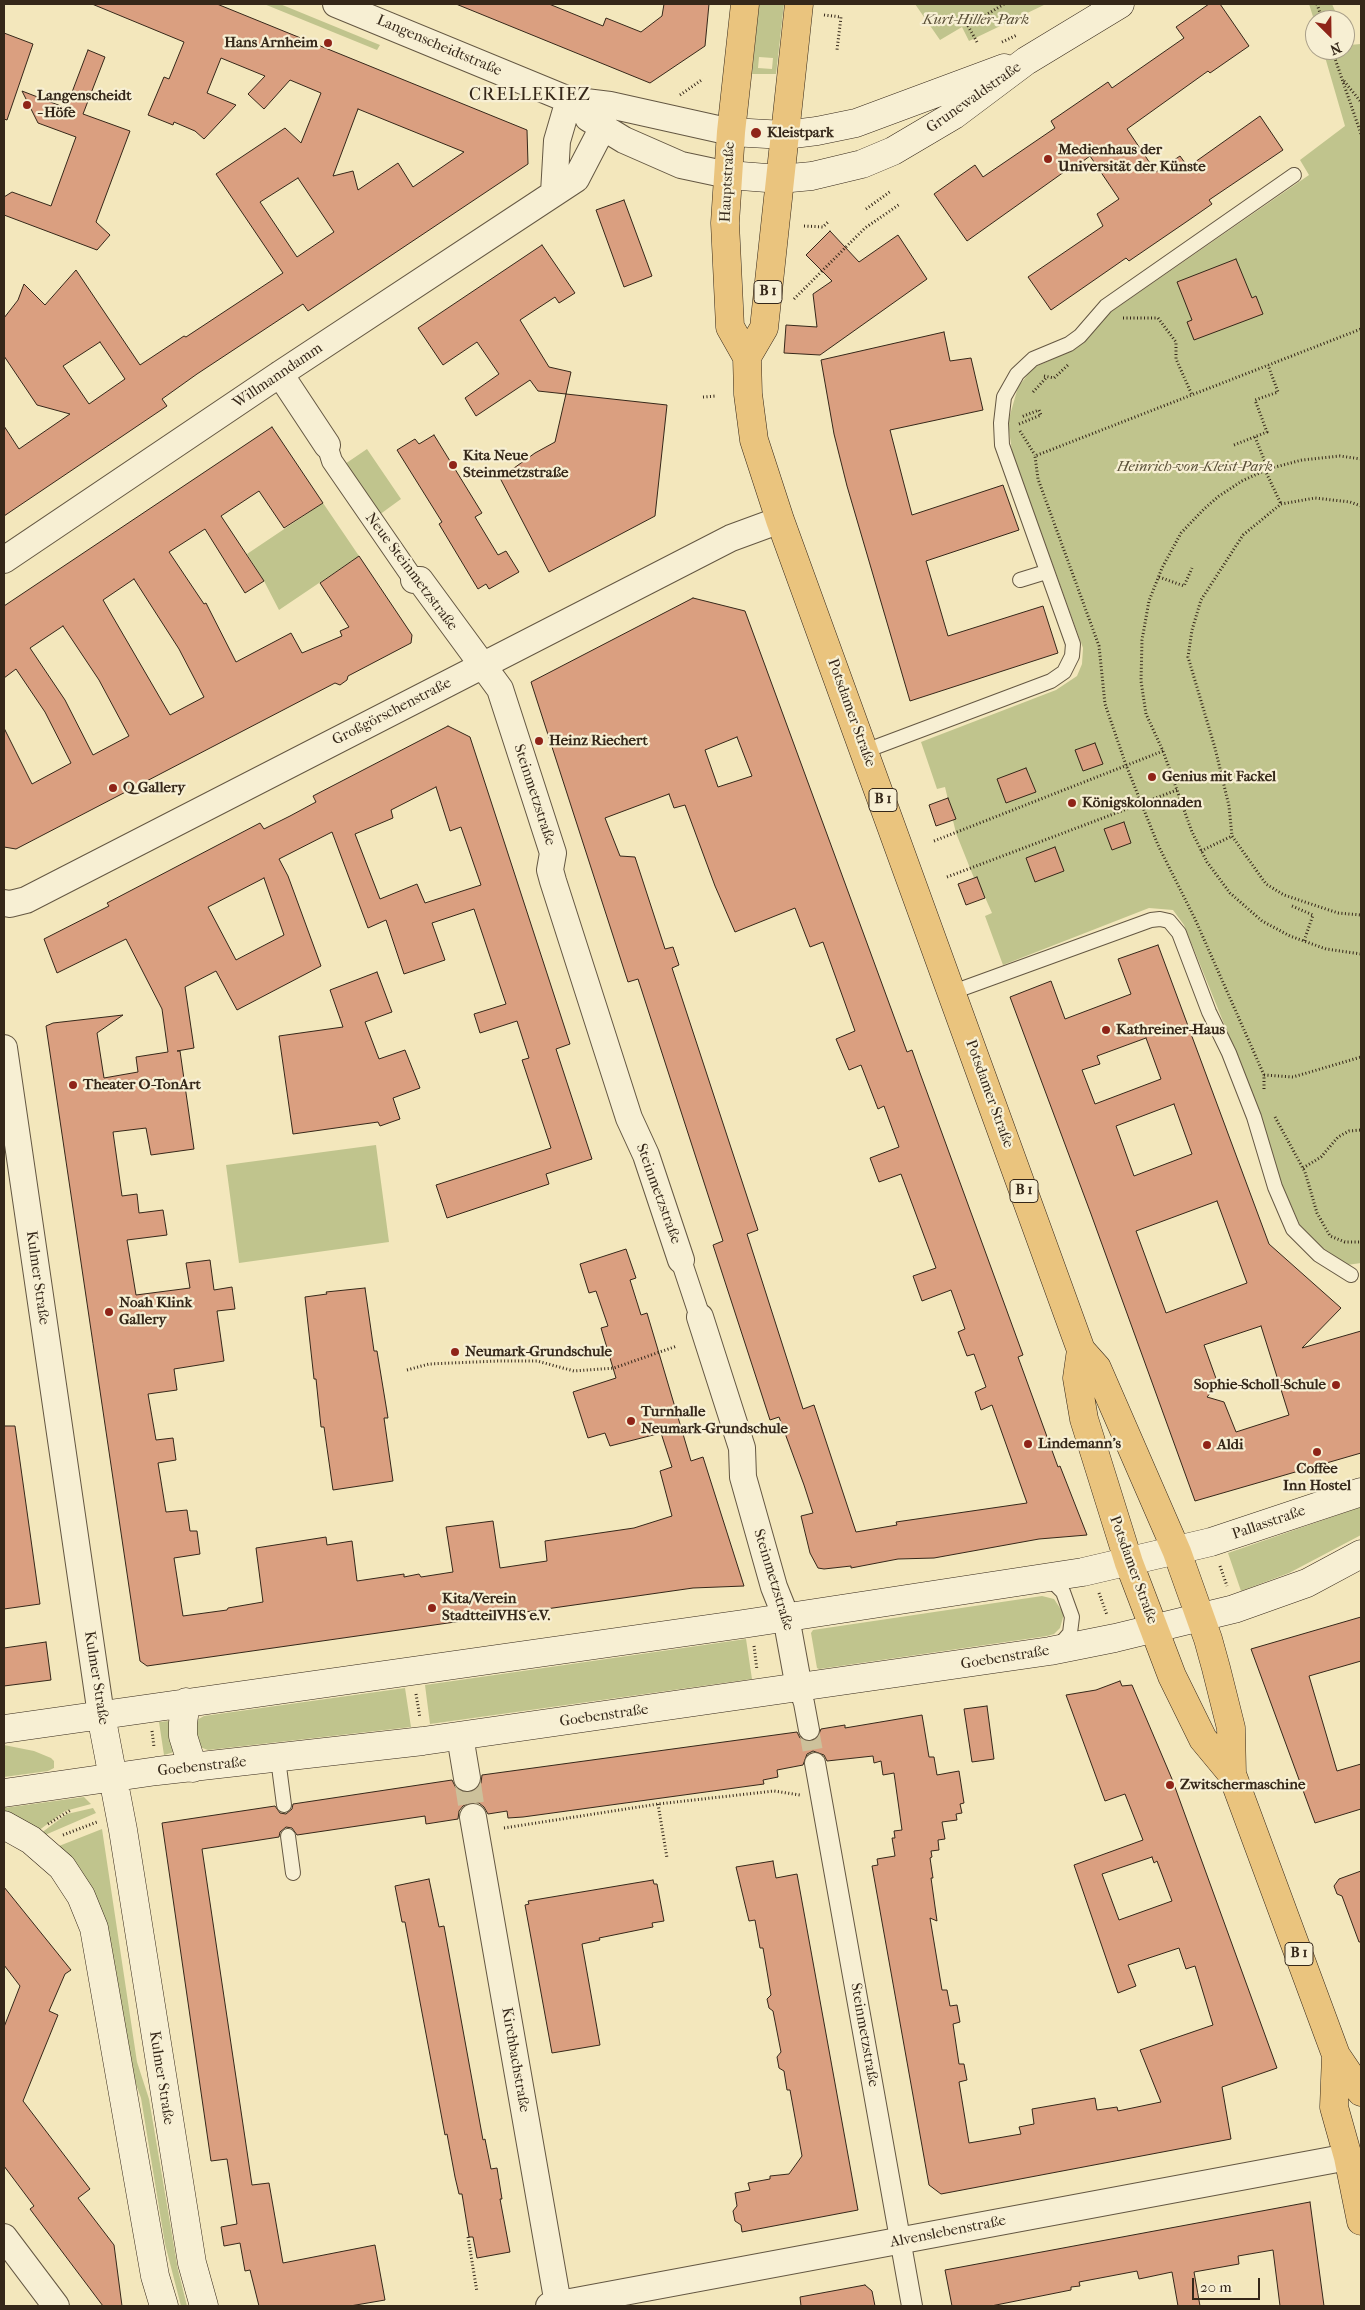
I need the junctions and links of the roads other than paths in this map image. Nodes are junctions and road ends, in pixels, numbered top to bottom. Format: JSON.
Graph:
{"nodes":[{"id":1,"x":336,"y":4,"type":"edge"},
{"id":2,"x":745,"y":4,"type":"edge"},
{"id":3,"x":799,"y":4,"type":"edge"},
{"id":4,"x":1120,"y":4,"type":"edge"},
{"id":5,"x":1026,"y":61,"type":"junction"},
{"id":6,"x":588,"y":111,"type":"junction"},
{"id":7,"x":731,"y":132,"type":"junction"},
{"id":8,"x":785,"y":135,"type":"junction"},
{"id":9,"x":1294,"y":175,"type":"dead end"},
{"id":10,"x":728,"y":176,"type":"junction"},
{"id":11,"x":780,"y":179,"type":"junction"},
{"id":12,"x":554,"y":193,"type":"junction"},
{"id":13,"x":747,"y":356,"type":"junction"},
{"id":14,"x":280,"y":374,"type":"junction"},
{"id":15,"x":327,"y":445,"type":"joint"},
{"id":16,"x":780,"y":520,"type":"junction"},
{"id":17,"x":4,"y":560,"type":"edge"},
{"id":18,"x":1046,"y":572,"type":"junction"},
{"id":19,"x":414,"y":580,"type":"joint"},
{"id":20,"x":1020,"y":580,"type":"dead end"},
{"id":21,"x":483,"y":666,"type":"junction"},
{"id":22,"x":865,"y":751,"type":"junction"},
{"id":23,"x":4,"y":903,"type":"edge"},
{"id":24,"x":953,"y":992,"type":"junction"},
{"id":25,"x":4,"y":1048,"type":"edge"},
{"id":26,"x":681,"y":1260,"type":"joint"},
{"id":27,"x":1351,"y":1275,"type":"dead end"},
{"id":28,"x":700,"y":1317,"type":"joint"},
{"id":29,"x":1081,"y":1350,"type":"junction"},
{"id":30,"x":1361,"y":1492,"type":"edge"},
{"id":31,"x":1176,"y":1552,"type":"junction"},
{"id":32,"x":1361,"y":1554,"type":"edge"},
{"id":33,"x":1129,"y":1563,"type":"junction"},
{"id":34,"x":1049,"y":1578,"type":"junction"},
{"id":35,"x":786,"y":1617,"type":"junction"},
{"id":36,"x":1201,"y":1617,"type":"junction"},
{"id":37,"x":1154,"y":1629,"type":"junction"},
{"id":38,"x":1055,"y":1650,"type":"junction"},
{"id":39,"x":798,"y":1688,"type":"junction"},
{"id":40,"x":186,"y":1702,"type":"junction"},
{"id":41,"x":102,"y":1715,"type":"junction"},
{"id":42,"x":4,"y":1729,"type":"edge"},
{"id":43,"x":809,"y":1730,"type":"tunnel mouth"},
{"id":44,"x":460,"y":1736,"type":"junction"},
{"id":45,"x":278,"y":1759,"type":"junction"},
{"id":46,"x":815,"y":1763,"type":"tunnel mouth"},
{"id":47,"x":193,"y":1768,"type":"junction"},
{"id":48,"x":1232,"y":1774,"type":"junction"},
{"id":49,"x":112,"y":1777,"type":"junction"},
{"id":50,"x":467,"y":1778,"type":"tunnel mouth"},
{"id":51,"x":4,"y":1792,"type":"edge"},
{"id":52,"x":284,"y":1805,"type":"dead end"},
{"id":53,"x":473,"y":1817,"type":"tunnel mouth"},
{"id":54,"x":4,"y":1826,"type":"edge"},
{"id":55,"x":288,"y":1836,"type":"dead end"},
{"id":56,"x":293,"y":1873,"type":"dead end"},
{"id":57,"x":1336,"y":2055,"type":"junction"},
{"id":58,"x":1361,"y":2092,"type":"edge"},
{"id":59,"x":1348,"y":2157,"type":"junction"},
{"id":60,"x":1361,"y":2221,"type":"edge"},
{"id":61,"x":4,"y":2236,"type":"edge"},
{"id":62,"x":901,"y":2241,"type":"junction"},
{"id":63,"x":553,"y":2305,"type":"edge"},
{"id":64,"x":56,"y":2306,"type":"edge"},
{"id":65,"x":164,"y":2306,"type":"edge"},
{"id":66,"x":204,"y":2306,"type":"edge"},
{"id":67,"x":912,"y":2306,"type":"edge"}],
"edges":[{"from":1,"to":6,"type":"street","name":"Langenscheidtstraße"},
{"from":2,"to":7,"type":"main road","name":"Hauptstraße","number":"B 1"},
{"from":3,"to":8,"type":"main road","number":"B 1"},
{"from":4,"to":5,"type":"main road","name":"Grunewaldstraße"},
{"from":5,"to":8,"type":"main road","name":"Grunewaldstraße"},
{"from":5,"to":11,"type":"main road","name":"Grunewaldstraße"},
{"from":6,"to":7,"type":"street","name":"Langenscheidtstraße"},
{"from":6,"to":10,"type":"street","name":"Langenscheidtstraße"},
{"from":6,"to":12,"type":"street","name":"Willmanndamm"},
{"from":6,"to":12,"type":"street"},
{"from":7,"to":8,"type":"main road","name":"Grunewaldstraße"},
{"from":7,"to":10,"type":"main road","name":"Hauptstraße","number":"B 1"},
{"from":8,"to":11,"type":"main road","number":"B 1"},
{"from":9,"to":18,"type":"lane"},
{"from":10,"to":11,"type":"main road","name":"Grunewaldstraße"},
{"from":10,"to":13,"type":"main road","name":"Hauptstraße","number":"B 1"},
{"from":11,"to":13,"type":"main road","number":"B 1"},
{"from":12,"to":14,"type":"street","name":"Willmanndamm"},
{"from":13,"to":16,"type":"main road","name":"Potsdamer Straße","number":"B 1"},
{"from":14,"to":15,"type":"street","name":"Neue Steinmetzstraße"},
{"from":14,"to":17,"type":"street","name":"Willmanndamm"},
{"from":15,"to":19,"type":"street","name":"Neue Steinmetzstraße"},
{"from":16,"to":21,"type":"street","name":"Großgörschenstraße"},
{"from":16,"to":22,"type":"main road","name":"Potsdamer Straße","number":"B 1"},
{"from":18,"to":20,"type":"lane"},
{"from":18,"to":22,"type":"lane"},
{"from":19,"to":21,"type":"street","name":"Neue Steinmetzstraße"},
{"from":21,"to":23,"type":"street","name":"Großgörschenstraße"},
{"from":21,"to":26,"type":"street","name":"Steinmetzstraße"},
{"from":22,"to":24,"type":"main road","name":"Potsdamer Straße","number":"B 1"},
{"from":24,"to":27,"type":"lane"},
{"from":24,"to":29,"type":"main road","name":"Potsdamer Straße","number":"B 1"},
{"from":25,"to":41,"type":"street","name":"Kulmer Straße"},
{"from":26,"to":28,"type":"street","name":"Steinmetzstraße"},
{"from":28,"to":35,"type":"street","name":"Steinmetzstraße"},
{"from":29,"to":31,"type":"main road","name":"Potsdamer Straße","number":"B 1"},
{"from":29,"to":33,"type":"main road","name":"Potsdamer Straße","number":"B 1"},
{"from":30,"to":31,"type":"main road","name":"Pallasstraße"},
{"from":31,"to":33,"type":"main road"},
{"from":31,"to":36,"type":"main road","name":"Potsdamer Straße","number":"B 1"},
{"from":32,"to":36,"type":"main road"},
{"from":33,"to":34,"type":"main road"},
{"from":33,"to":37,"type":"main road","name":"Potsdamer Straße","number":"B 1"},
{"from":34,"to":35,"type":"main road"},
{"from":34,"to":38,"type":"lane"},
{"from":35,"to":39,"type":"street","name":"Steinmetzstraße"},
{"from":35,"to":40,"type":"main road"},
{"from":36,"to":37,"type":"main road","name":"Goebenstraße"},
{"from":36,"to":48,"type":"main road","name":"Potsdamer Straße","number":"B 1"},
{"from":37,"to":38,"type":"main road","name":"Goebenstraße"},
{"from":37,"to":48,"type":"main road","name":"Potsdamer Straße","number":"B 1"},
{"from":38,"to":39,"type":"main road","name":"Goebenstraße"},
{"from":39,"to":43,"type":"street","name":"Steinmetzstraße"},
{"from":39,"to":44,"type":"main road","name":"Goebenstraße"},
{"from":40,"to":41,"type":"main road"},
{"from":40,"to":47,"type":"main road"},
{"from":41,"to":42,"type":"main road"},
{"from":41,"to":49,"type":"main road","name":"Kulmer Straße"},
{"from":44,"to":45,"type":"main road","name":"Goebenstraße"},
{"from":44,"to":50,"type":"street"},
{"from":45,"to":47,"type":"main road","name":"Goebenstraße"},
{"from":45,"to":52,"type":"lane"},
{"from":46,"to":62,"type":"street","name":"Steinmetzstraße"},
{"from":47,"to":49,"type":"main road","name":"Goebenstraße"},
{"from":48,"to":57,"type":"main road","name":"Potsdamer Straße","number":"B 1"},
{"from":49,"to":51,"type":"main road","name":"Goebenstraße"},
{"from":49,"to":66,"type":"main road","name":"Kulmer Straße"},
{"from":53,"to":63,"type":"street","name":"Kirchbachstraße"},
{"from":54,"to":65,"type":"main road"},
{"from":55,"to":56,"type":"lane"},
{"from":57,"to":58,"type":"main road","name":"Potsdamer Straße","number":"B 1"},
{"from":57,"to":59,"type":"main road","name":"Potsdamer Straße","number":"B 1"},
{"from":59,"to":60,"type":"main road","name":"Potsdamer Straße","number":"B 1"},
{"from":59,"to":62,"type":"street","name":"Alvenslebenstraße"},
{"from":61,"to":64,"type":"street"},
{"from":62,"to":63,"type":"street","name":"Alvenslebenstraße"},
{"from":62,"to":67,"type":"street","name":"Steinmetzstraße"}]}
